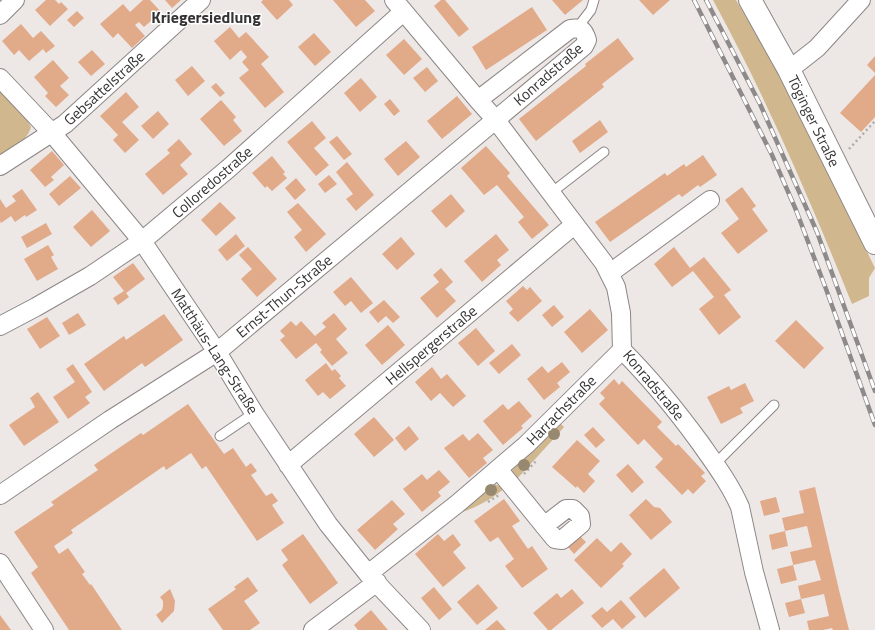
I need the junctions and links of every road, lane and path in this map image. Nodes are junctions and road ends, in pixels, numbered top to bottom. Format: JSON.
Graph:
{"nodes":[{"id":1,"x":15,"y":0,"type":"edge"},
{"id":2,"x":201,"y":0,"type":"edge"},
{"id":3,"x":594,"y":0,"type":"edge"},
{"id":4,"x":750,"y":0,"type":"edge"},
{"id":5,"x":861,"y":0,"type":"edge"},
{"id":6,"x":398,"y":6,"type":"edge"},
{"id":7,"x":0,"y":15,"type":"edge"},
{"id":8,"x":577,"y":28,"type":"junction"},
{"id":9,"x":789,"y":70,"type":"junction"},
{"id":10,"x":0,"y":78,"type":"edge"},
{"id":11,"x":478,"y":100,"type":"junction"},
{"id":12,"x":495,"y":119,"type":"junction"},
{"id":13,"x":875,"y":122,"type":"edge"},
{"id":14,"x":52,"y":133,"type":"junction"},
{"id":15,"x":604,"y":152,"type":"dead end"},
{"id":16,"x":835,"y":163,"type":"junction"},
{"id":17,"x":0,"y":166,"type":"edge"},
{"id":18,"x":551,"y":193,"type":"junction"},
{"id":19,"x":710,"y":200,"type":"dead end"},
{"id":20,"x":574,"y":225,"type":"junction"},
{"id":21,"x":142,"y":241,"type":"junction"},
{"id":22,"x":875,"y":243,"type":"edge"},
{"id":23,"x":610,"y":273,"type":"junction"},
{"id":24,"x":0,"y":326,"type":"edge"},
{"id":25,"x":622,"y":350,"type":"junction"},
{"id":26,"x":216,"y":352,"type":"junction"},
{"id":27,"x":774,"y":405,"type":"dead end"},
{"id":28,"x":254,"y":413,"type":"junction"},
{"id":29,"x":220,"y":436,"type":"dead end"},
{"id":30,"x":715,"y":464,"type":"junction"},
{"id":31,"x":288,"y":465,"type":"junction"},
{"id":32,"x":498,"y":469,"type":"junction"},
{"id":33,"x":0,"y":495,"type":"edge"},
{"id":34,"x":544,"y":526,"type":"dead end"},
{"id":35,"x":0,"y":563,"type":"edge"},
{"id":36,"x":373,"y":578,"type":"junction"},
{"id":37,"x":44,"y":630,"type":"edge"},
{"id":38,"x":313,"y":630,"type":"edge"},
{"id":39,"x":421,"y":630,"type":"edge"},
{"id":40,"x":770,"y":630,"type":"edge"}],
"edges":[{"from":1,"to":7,"type":"street"},
{"from":2,"to":14,"type":"street","name":"Gebsattelstraße"},
{"from":3,"to":8,"type":"lane","name":"Konradstraße"},
{"from":4,"to":9,"type":"street","name":"Töginger Straße"},
{"from":5,"to":9,"type":"street"},
{"from":6,"to":11,"type":"street","name":"Konradstraße"},
{"from":6,"to":21,"type":"street","name":"Colloredostraße"},
{"from":8,"to":11,"type":"street","name":"Konradstraße"},
{"from":8,"to":12,"type":"street","name":"Konradstraße"},
{"from":9,"to":16,"type":"street","name":"Töginger Straße"},
{"from":10,"to":14,"type":"street","name":"Matthäus-Lang-Straße"},
{"from":11,"to":12,"type":"street","name":"Konradstraße"},
{"from":12,"to":18,"type":"street","name":"Konradstraße"},
{"from":12,"to":26,"type":"street","name":"Ernst-Thun-Straße"},
{"from":13,"to":16,"type":"path"},
{"from":14,"to":17,"type":"street","name":"Gebsattelstraße"},
{"from":14,"to":21,"type":"street","name":"Matthäus-Lang-Straße"},
{"from":15,"to":18,"type":"lane"},
{"from":16,"to":22,"type":"street","name":"Töginger Straße"},
{"from":18,"to":20,"type":"street","name":"Konradstraße"},
{"from":19,"to":23,"type":"street"},
{"from":20,"to":23,"type":"street","name":"Konradstraße"},
{"from":20,"to":31,"type":"street","name":"Hellspergerstraße"},
{"from":21,"to":24,"type":"street","name":"Colloredostraße"},
{"from":21,"to":26,"type":"street","name":"Matthäus-Lang-Straße"},
{"from":23,"to":25,"type":"street","name":"Konradstraße"},
{"from":25,"to":30,"type":"street","name":"Konradstraße"},
{"from":25,"to":32,"type":"street","name":"Harrachstraße"},
{"from":26,"to":28,"type":"street","name":"Matthäus-Lang-Straße"},
{"from":26,"to":33,"type":"street","name":"Ernst-Thun-Straße"},
{"from":27,"to":30,"type":"lane"},
{"from":28,"to":29,"type":"lane"},
{"from":28,"to":31,"type":"street","name":"Matthäus-Lang-Straße"},
{"from":30,"to":40,"type":"street","name":"Konradstraße"},
{"from":31,"to":36,"type":"street","name":"Matthäus-Lang-Straße"},
{"from":32,"to":34,"type":"street"},
{"from":32,"to":36,"type":"street","name":"Harrachstraße"},
{"from":35,"to":37,"type":"street"},
{"from":36,"to":38,"type":"street","name":"Harrachstraße"},
{"from":36,"to":39,"type":"street","name":"Matthäus-Lang-Straße"}]}
